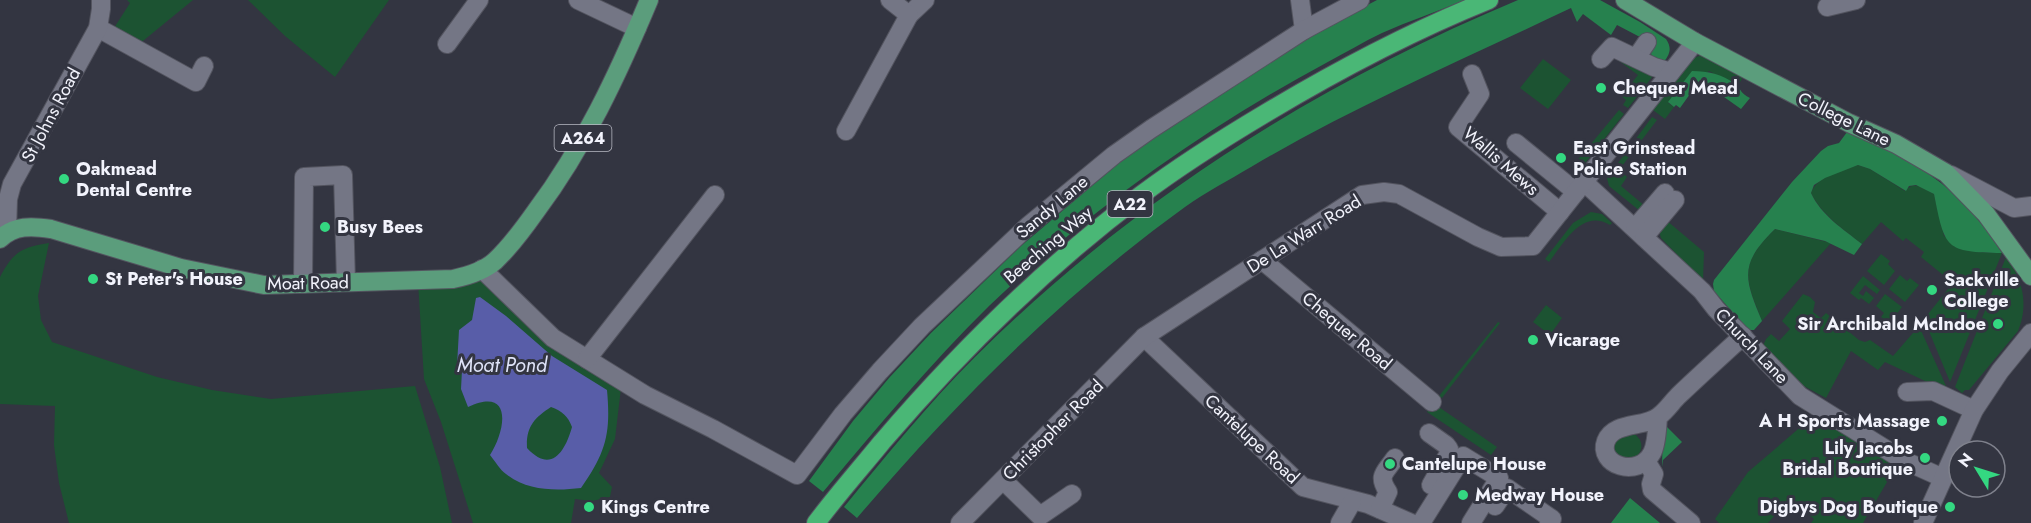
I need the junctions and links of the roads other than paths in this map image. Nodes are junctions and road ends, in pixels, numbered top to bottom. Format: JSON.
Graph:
{"nodes":[{"id":1,"x":101,"y":0,"type":"edge"},
{"id":2,"x":479,"y":0,"type":"edge"},
{"id":3,"x":578,"y":0,"type":"edge"},
{"id":4,"x":649,"y":0,"type":"edge"},
{"id":5,"x":890,"y":0,"type":"edge"},
{"id":6,"x":925,"y":0,"type":"edge"},
{"id":7,"x":1300,"y":0,"type":"edge"},
{"id":8,"x":1360,"y":0,"type":"edge"},
{"id":9,"x":1489,"y":0,"type":"edge"},
{"id":10,"x":1625,"y":0,"type":"edge"},
{"id":11,"x":1856,"y":0,"type":"edge"},
{"id":12,"x":1827,"y":7,"type":"dead end"},
{"id":13,"x":909,"y":15,"type":"junction"},
{"id":14,"x":98,"y":28,"type":"junction"},
{"id":15,"x":637,"y":28,"type":"junction"},
{"id":16,"x":1304,"y":30,"type":"junction"},
{"id":17,"x":1647,"y":42,"type":"dead end"},
{"id":18,"x":1695,"y":42,"type":"junction"},
{"id":19,"x":447,"y":44,"type":"dead end"},
{"id":20,"x":1636,"y":58,"type":"junction"},
{"id":21,"x":1601,"y":59,"type":"dead end"},
{"id":22,"x":204,"y":66,"type":"dead end"},
{"id":23,"x":1671,"y":72,"type":"junction"},
{"id":24,"x":1472,"y":74,"type":"dead end"},
{"id":25,"x":846,"y":132,"type":"dead end"},
{"id":26,"x":1516,"y":142,"type":"dead end"},
{"id":27,"x":1946,"y":173,"type":"junction"},
{"id":28,"x":1580,"y":187,"type":"junction"},
{"id":29,"x":715,"y":195,"type":"dead end"},
{"id":30,"x":1670,"y":196,"type":"dead end"},
{"id":31,"x":2031,"y":206,"type":"edge"},
{"id":32,"x":1560,"y":212,"type":"junction"},
{"id":33,"x":1630,"y":228,"type":"junction"},
{"id":34,"x":2,"y":233,"type":"edge"},
{"id":35,"x":1262,"y":260,"type":"junction"},
{"id":36,"x":488,"y":265,"type":"junction"},
{"id":37,"x":2031,"y":276,"type":"edge"},
{"id":38,"x":346,"y":282,"type":"junction"},
{"id":39,"x":303,"y":284,"type":"junction"},
{"id":40,"x":2031,"y":333,"type":"edge"},
{"id":41,"x":1743,"y":336,"type":"junction"},
{"id":42,"x":1144,"y":337,"type":"junction"},
{"id":43,"x":587,"y":359,"type":"junction"},
{"id":44,"x":1907,"y":392,"type":"dead end"},
{"id":45,"x":1432,"y":402,"type":"dead end"},
{"id":46,"x":1974,"y":410,"type":"junction"},
{"id":47,"x":1658,"y":417,"type":"junction"},
{"id":48,"x":1429,"y":433,"type":"dead end"},
{"id":49,"x":1395,"y":458,"type":"dead end"},
{"id":50,"x":1646,"y":461,"type":"junction"},
{"id":51,"x":1943,"y":478,"type":"junction"},
{"id":52,"x":1003,"y":480,"type":"junction"},
{"id":53,"x":1072,"y":494,"type":"dead end"},
{"id":54,"x":1366,"y":505,"type":"junction"},
{"id":55,"x":816,"y":523,"type":"edge"},
{"id":56,"x":960,"y":523,"type":"edge"},
{"id":57,"x":1340,"y":523,"type":"edge"},
{"id":58,"x":1355,"y":523,"type":"edge"},
{"id":59,"x":1413,"y":523,"type":"edge"},
{"id":60,"x":1471,"y":523,"type":"edge"},
{"id":61,"x":1484,"y":523,"type":"edge"},
{"id":62,"x":1549,"y":523,"type":"edge"},
{"id":63,"x":1691,"y":523,"type":"edge"},
{"id":64,"x":1923,"y":523,"type":"edge"}],
"edges":[{"from":1,"to":14,"type":"street","name":"St Johns Road"},
{"from":2,"to":19,"type":"street"},
{"from":3,"to":15,"type":"street"},
{"from":4,"to":15,"type":"main road","number":"A264"},
{"from":5,"to":13,"type":"street"},
{"from":6,"to":13,"type":"street"},
{"from":7,"to":16,"type":"street"},
{"from":8,"to":16,"type":"street","name":"Sandy Lane"},
{"from":9,"to":55,"type":"highway","name":"Beeching Way","number":"A22"},
{"from":10,"to":18,"type":"main road","name":"College Lane"},
{"from":11,"to":12,"type":"street"},
{"from":13,"to":25,"type":"street"},
{"from":14,"to":22,"type":"street"},
{"from":14,"to":34,"type":"street","name":"St Johns Road"},
{"from":15,"to":36,"type":"main road","number":"A264"},
{"from":16,"to":43,"type":"street","name":"Sandy Lane"},
{"from":17,"to":20,"type":"street"},
{"from":18,"to":23,"type":"street","name":"De La Warr Road"},
{"from":18,"to":27,"type":"main road","name":"College Lane"},
{"from":20,"to":21,"type":"street"},
{"from":20,"to":23,"type":"street"},
{"from":23,"to":28,"type":"street","name":"De La Warr Road"},
{"from":24,"to":32,"type":"street","name":"Wallis Mews"},
{"from":26,"to":28,"type":"street","name":"Church Lane"},
{"from":27,"to":31,"type":"street"},
{"from":27,"to":37,"type":"main road","name":"College Lane"},
{"from":28,"to":32,"type":"street","name":"De La Warr Road"},
{"from":28,"to":33,"type":"street","name":"Church Lane"},
{"from":29,"to":43,"type":"street"},
{"from":30,"to":33,"type":"street"},
{"from":32,"to":35,"type":"street","name":"De La Warr Road"},
{"from":33,"to":41,"type":"street","name":"Church Lane"},
{"from":34,"to":39,"type":"main road","name":"Moat Road","number":"A264"},
{"from":35,"to":42,"type":"street","name":"De La Warr Road"},
{"from":35,"to":45,"type":"street","name":"Chequer Road"},
{"from":36,"to":38,"type":"main road","name":"Moat Road","number":"A264"},
{"from":36,"to":43,"type":"street"},
{"from":38,"to":39,"type":"main road","name":"Moat Road","number":"A264"},
{"from":38,"to":39,"type":"street"},
{"from":40,"to":46,"type":"street"},
{"from":41,"to":47,"type":"street"},
{"from":41,"to":51,"type":"street","name":"Church Lane"},
{"from":42,"to":52,"type":"street","name":"Christopher Road"},
{"from":42,"to":54,"type":"street","name":"Cantelupe Road"},
{"from":44,"to":46,"type":"street"},
{"from":46,"to":51,"type":"street"},
{"from":47,"to":50,"type":"street"},
{"from":47,"to":50,"type":"street"},
{"from":48,"to":59,"type":"street"},
{"from":49,"to":54,"type":"street"},
{"from":50,"to":63,"type":"street"},
{"from":51,"to":64,"type":"street"},
{"from":52,"to":53,"type":"street"},
{"from":52,"to":56,"type":"street","name":"Christopher Road"},
{"from":54,"to":57,"type":"street"},
{"from":54,"to":58,"type":"street"},
{"from":54,"to":59,"type":"street","name":"Cantelupe Road"},
{"from":59,"to":60,"type":"street"},
{"from":61,"to":62,"type":"street"}]}
